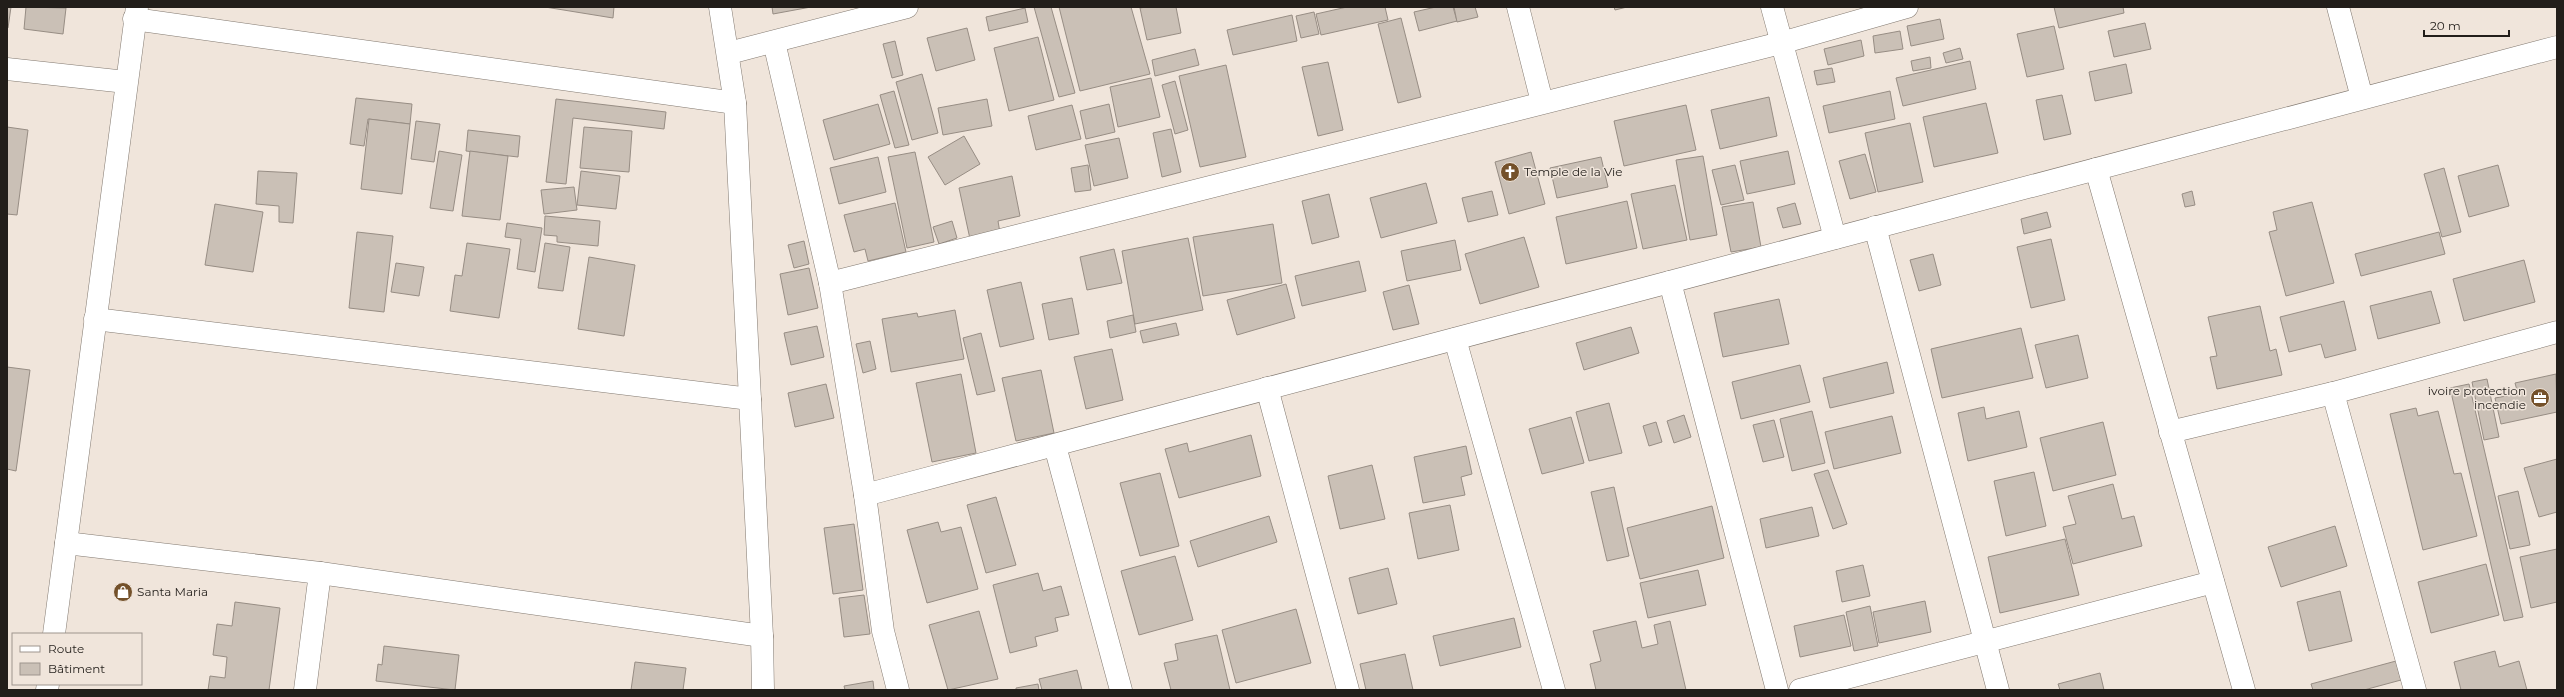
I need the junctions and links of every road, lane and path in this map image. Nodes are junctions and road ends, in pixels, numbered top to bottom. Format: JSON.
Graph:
{"nodes":[{"id":1,"x":720,"y":7,"type":"edge"},
{"id":2,"x":907,"y":7,"type":"edge"},
{"id":3,"x":1518,"y":7,"type":"edge"},
{"id":4,"x":1772,"y":7,"type":"edge"},
{"id":5,"x":1907,"y":7,"type":"edge"},
{"id":6,"x":2338,"y":7,"type":"edge"},
{"id":7,"x":135,"y":13,"type":"edge"},
{"id":8,"x":774,"y":42,"type":"junction"},
{"id":9,"x":1781,"y":43,"type":"junction"},
{"id":10,"x":2557,"y":46,"type":"edge"},
{"id":11,"x":729,"y":53,"type":"junction"},
{"id":12,"x":7,"y":69,"type":"edge"},
{"id":13,"x":126,"y":82,"type":"junction"},
{"id":14,"x":2362,"y":98,"type":"junction"},
{"id":15,"x":1542,"y":102,"type":"junction"},
{"id":16,"x":735,"y":103,"type":"junction"},
{"id":17,"x":2096,"y":169,"type":"junction"},
{"id":18,"x":1875,"y":227,"type":"junction"},
{"id":19,"x":1835,"y":238,"type":"junction"},
{"id":20,"x":1670,"y":282,"type":"junction"},
{"id":21,"x":830,"y":283,"type":"junction"},
{"id":22,"x":95,"y":318,"type":"junction"},
{"id":23,"x":2557,"y":332,"type":"edge"},
{"id":24,"x":1455,"y":339,"type":"junction"},
{"id":25,"x":1268,"y":388,"type":"junction"},
{"id":26,"x":2333,"y":393,"type":"junction"},
{"id":27,"x":750,"y":399,"type":"junction"},
{"id":28,"x":2170,"y":432,"type":"junction"},
{"id":29,"x":1054,"y":446,"type":"junction"},
{"id":30,"x":865,"y":495,"type":"junction"},
{"id":31,"x":66,"y":543,"type":"junction"},
{"id":32,"x":320,"y":573,"type":"junction"},
{"id":33,"x":2213,"y":582,"type":"junction"},
{"id":34,"x":54,"y":633,"type":"edge"},
{"id":35,"x":762,"y":636,"type":"junction"},
{"id":36,"x":1985,"y":640,"type":"junction"},
{"id":37,"x":305,"y":690,"type":"edge"},
{"id":38,"x":763,"y":690,"type":"edge"},
{"id":39,"x":898,"y":690,"type":"edge"},
{"id":40,"x":1120,"y":690,"type":"edge"},
{"id":41,"x":1348,"y":690,"type":"edge"},
{"id":42,"x":1554,"y":690,"type":"edge"},
{"id":43,"x":1776,"y":690,"type":"edge"},
{"id":44,"x":1800,"y":690,"type":"edge"},
{"id":45,"x":1998,"y":690,"type":"edge"},
{"id":46,"x":2244,"y":690,"type":"edge"},
{"id":47,"x":2415,"y":690,"type":"edge"}],
"edges":[{"from":1,"to":11,"type":"street"},
{"from":2,"to":8,"type":"street"},
{"from":3,"to":15,"type":"street"},
{"from":4,"to":9,"type":"street"},
{"from":5,"to":9,"type":"street"},
{"from":6,"to":14,"type":"street"},
{"from":7,"to":13,"type":"street"},
{"from":7,"to":16,"type":"street"},
{"from":8,"to":11,"type":"street"},
{"from":8,"to":21,"type":"street"},
{"from":9,"to":15,"type":"street"},
{"from":9,"to":19,"type":"street"},
{"from":10,"to":14,"type":"street"},
{"from":11,"to":16,"type":"street"},
{"from":12,"to":13,"type":"street"},
{"from":13,"to":22,"type":"street"},
{"from":14,"to":17,"type":"street"},
{"from":15,"to":21,"type":"street"},
{"from":16,"to":27,"type":"street"},
{"from":17,"to":18,"type":"street"},
{"from":17,"to":28,"type":"street"},
{"from":18,"to":19,"type":"street"},
{"from":18,"to":36,"type":"street"},
{"from":19,"to":20,"type":"street"},
{"from":20,"to":24,"type":"street"},
{"from":20,"to":43,"type":"street"},
{"from":21,"to":30,"type":"street"},
{"from":22,"to":27,"type":"street"},
{"from":22,"to":31,"type":"street"},
{"from":23,"to":26,"type":"street"},
{"from":24,"to":25,"type":"street"},
{"from":24,"to":42,"type":"street"},
{"from":25,"to":29,"type":"street"},
{"from":25,"to":41,"type":"street"},
{"from":26,"to":28,"type":"street"},
{"from":26,"to":47,"type":"street"},
{"from":27,"to":35,"type":"street"},
{"from":28,"to":33,"type":"street"},
{"from":29,"to":30,"type":"street"},
{"from":29,"to":40,"type":"street"},
{"from":30,"to":39,"type":"street"},
{"from":31,"to":32,"type":"street"},
{"from":31,"to":34,"type":"street"},
{"from":32,"to":35,"type":"street"},
{"from":32,"to":37,"type":"street"},
{"from":33,"to":36,"type":"street"},
{"from":33,"to":46,"type":"street"},
{"from":35,"to":38,"type":"street"},
{"from":36,"to":44,"type":"street"},
{"from":36,"to":45,"type":"street"}]}
